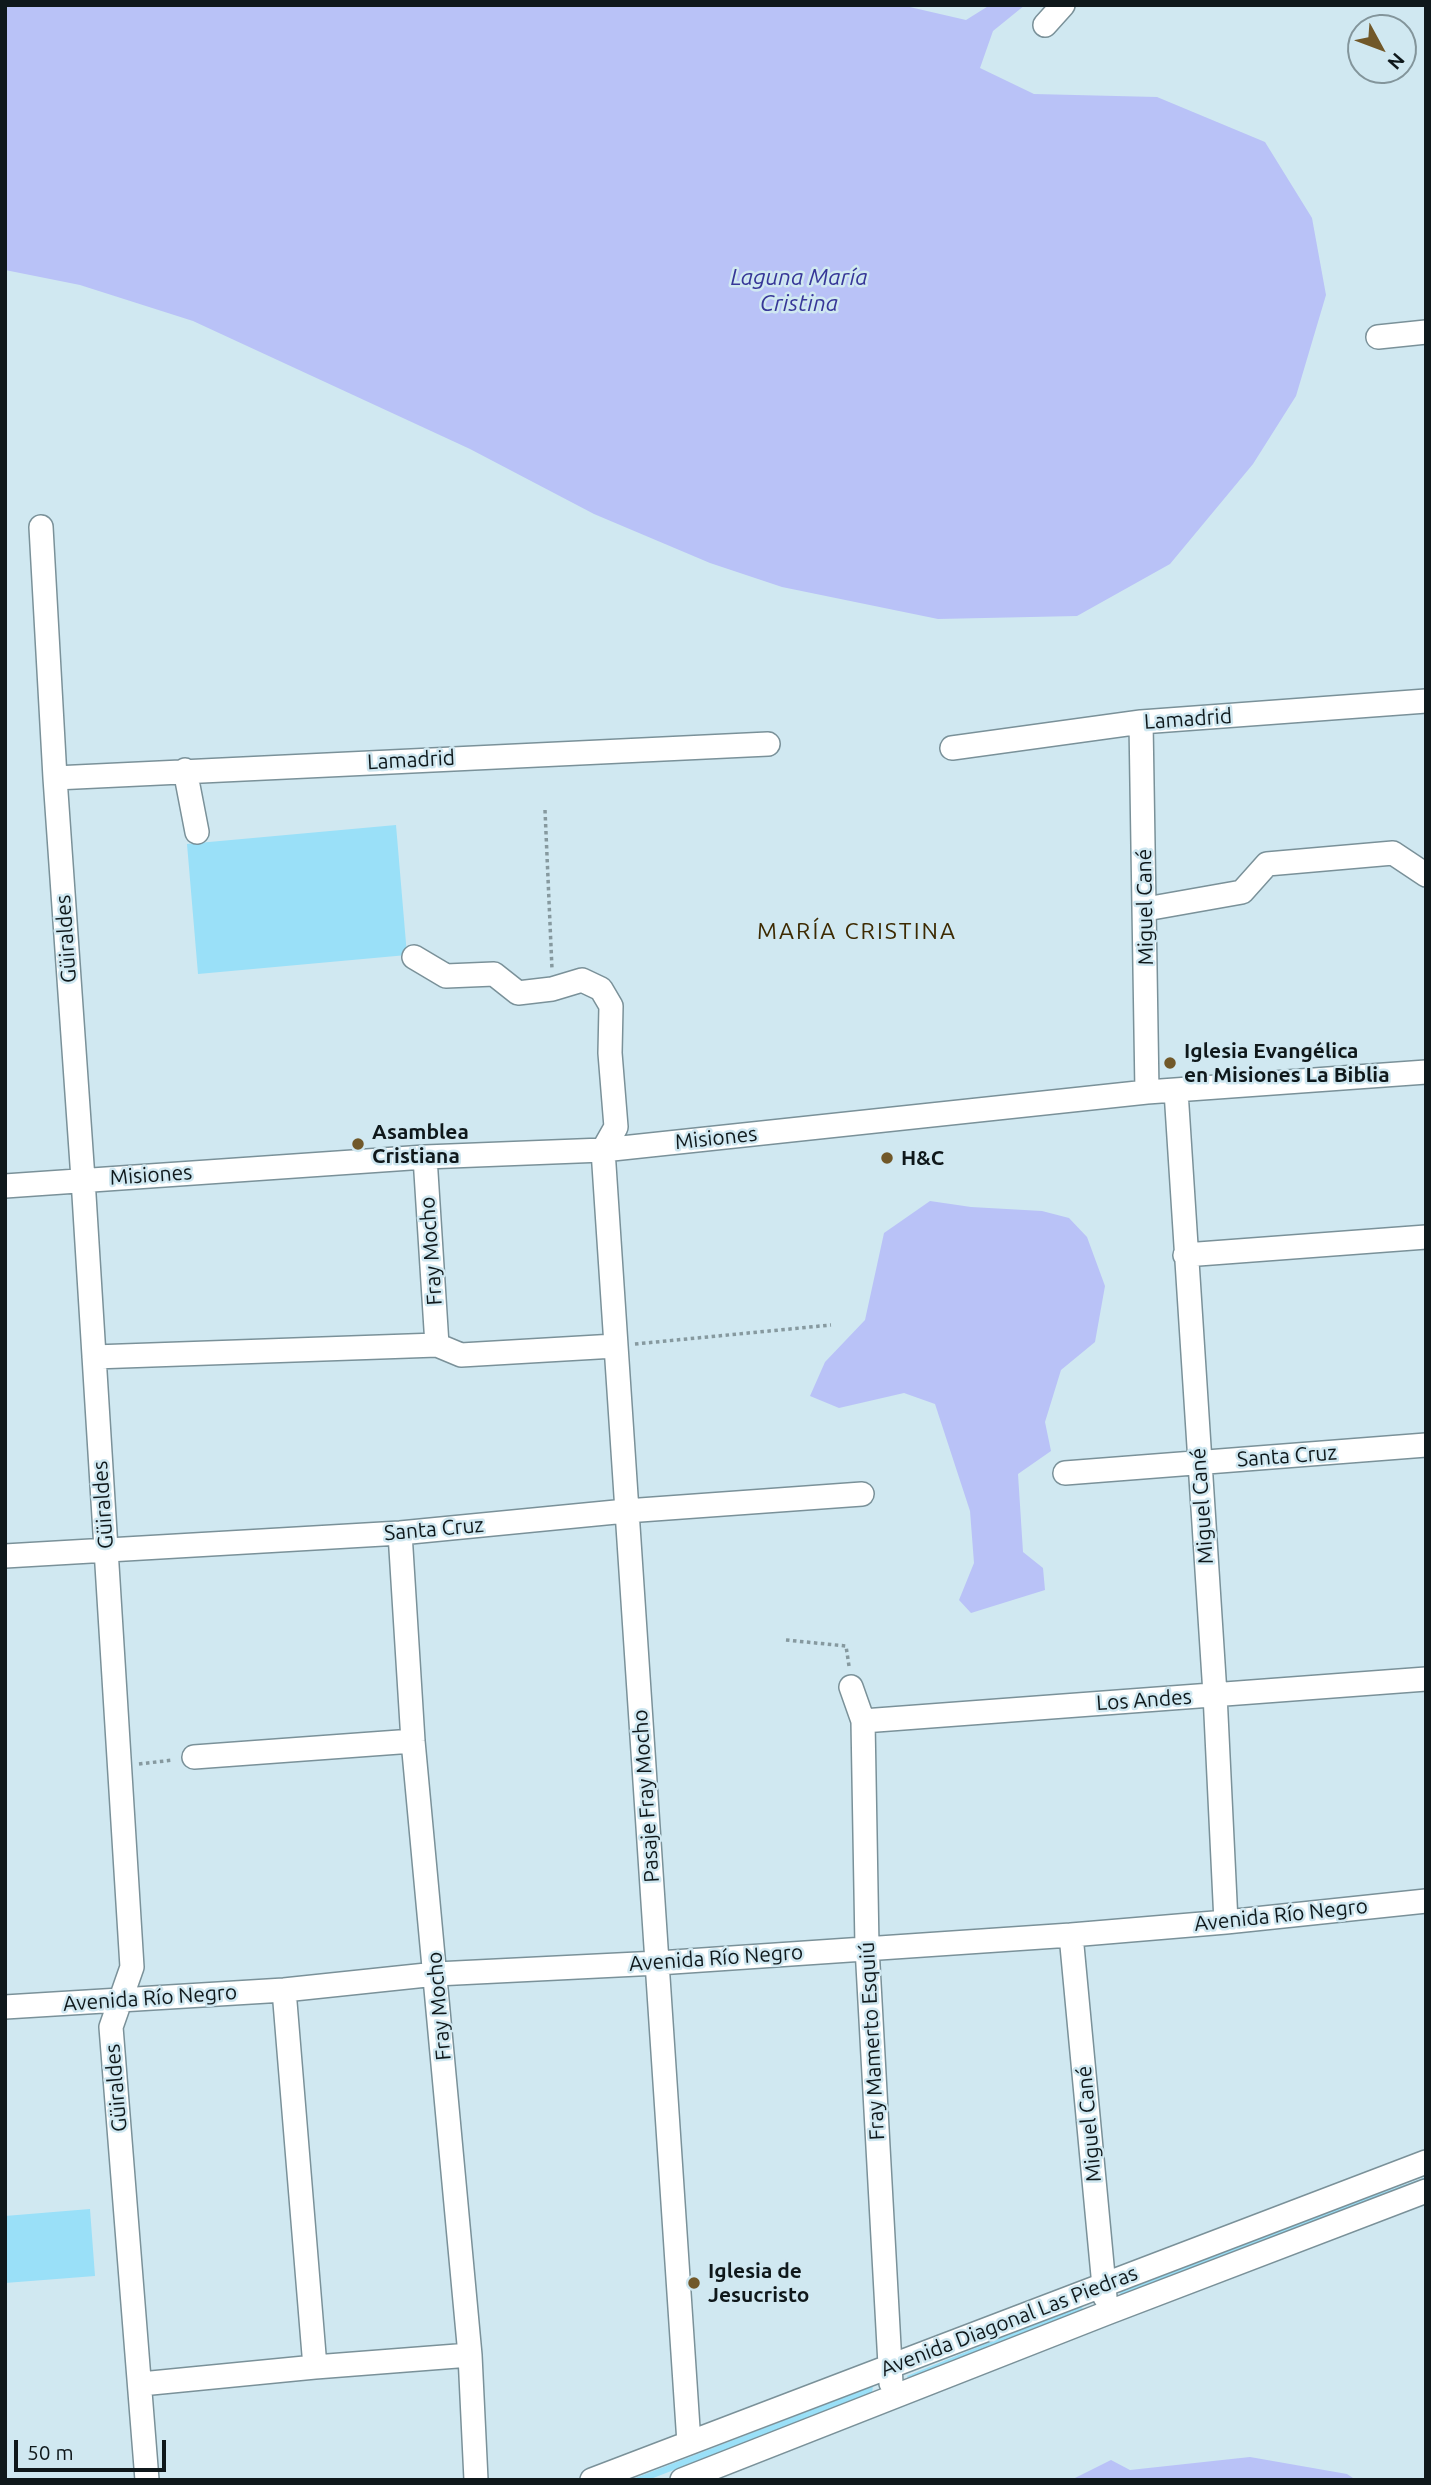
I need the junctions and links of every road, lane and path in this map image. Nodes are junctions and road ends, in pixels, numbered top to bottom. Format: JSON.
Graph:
{"nodes":[{"id":1,"x":1063,"y":5,"type":"edge"},
{"id":2,"x":1045,"y":24,"type":"dead end"},
{"id":3,"x":1426,"y":332,"type":"edge"},
{"id":4,"x":1378,"y":337,"type":"dead end"},
{"id":5,"x":41,"y":527,"type":"dead end"},
{"id":6,"x":1426,"y":701,"type":"edge"},
{"id":7,"x":1141,"y":722,"type":"junction"},
{"id":8,"x":768,"y":744,"type":"dead end"},
{"id":9,"x":952,"y":748,"type":"dead end"},
{"id":10,"x":185,"y":770,"type":"junction"},
{"id":11,"x":55,"y":778,"type":"junction"},
{"id":12,"x":545,"y":810,"type":"dead end"},
{"id":13,"x":197,"y":832,"type":"dead end"},
{"id":14,"x":1426,"y":875,"type":"edge"},
{"id":15,"x":1146,"y":909,"type":"junction"},
{"id":16,"x":414,"y":957,"type":"dead end"},
{"id":17,"x":552,"y":989,"type":"junction"},
{"id":18,"x":1426,"y":1072,"type":"edge"},
{"id":19,"x":1176,"y":1091,"type":"junction"},
{"id":20,"x":1147,"y":1092,"type":"junction"},
{"id":21,"x":603,"y":1150,"type":"junction"},
{"id":22,"x":425,"y":1157,"type":"junction"},
{"id":23,"x":83,"y":1179,"type":"junction"},
{"id":24,"x":5,"y":1186,"type":"edge"},
{"id":25,"x":1426,"y":1237,"type":"edge"},
{"id":26,"x":1185,"y":1255,"type":"junction"},
{"id":27,"x":831,"y":1325,"type":"dead end"},
{"id":28,"x":437,"y":1345,"type":"junction"},
{"id":29,"x":615,"y":1346,"type":"junction"},
{"id":30,"x":94,"y":1357,"type":"junction"},
{"id":31,"x":1426,"y":1445,"type":"edge"},
{"id":32,"x":1198,"y":1463,"type":"junction"},
{"id":33,"x":1065,"y":1473,"type":"dead end"},
{"id":34,"x":862,"y":1494,"type":"dead end"},
{"id":35,"x":626,"y":1511,"type":"junction"},
{"id":36,"x":400,"y":1533,"type":"junction"},
{"id":37,"x":106,"y":1550,"type":"junction"},
{"id":38,"x":5,"y":1556,"type":"edge"},
{"id":39,"x":786,"y":1640,"type":"dead end"},
{"id":40,"x":1426,"y":1679,"type":"edge"},
{"id":41,"x":851,"y":1686,"type":"joint"},
{"id":42,"x":1215,"y":1694,"type":"junction"},
{"id":43,"x":863,"y":1721,"type":"junction"},
{"id":44,"x":413,"y":1741,"type":"junction"},
{"id":45,"x":194,"y":1757,"type":"joint"},
{"id":46,"x":119,"y":1767,"type":"junction"},
{"id":47,"x":1426,"y":1901,"type":"edge"},
{"id":48,"x":1226,"y":1922,"type":"junction"},
{"id":49,"x":1071,"y":1935,"type":"junction"},
{"id":50,"x":867,"y":1947,"type":"junction"},
{"id":51,"x":658,"y":1963,"type":"junction"},
{"id":52,"x":436,"y":1974,"type":"junction"},
{"id":53,"x":285,"y":1990,"type":"junction"},
{"id":54,"x":121,"y":1999,"type":"junction"},
{"id":55,"x":5,"y":2007,"type":"edge"},
{"id":56,"x":1426,"y":2162,"type":"edge"},
{"id":57,"x":1426,"y":2191,"type":"edge"},
{"id":58,"x":1104,"y":2283,"type":"junction"},
{"id":59,"x":1107,"y":2313,"type":"junction"},
{"id":60,"x":471,"y":2355,"type":"junction"},
{"id":61,"x":315,"y":2367,"type":"junction"},
{"id":62,"x":890,"y":2368,"type":"junction"},
{"id":63,"x":141,"y":2384,"type":"junction"},
{"id":64,"x":893,"y":2397,"type":"junction"},
{"id":65,"x":689,"y":2443,"type":"junction"},
{"id":66,"x":147,"y":2480,"type":"edge"},
{"id":67,"x":476,"y":2480,"type":"edge"},
{"id":68,"x":592,"y":2480,"type":"edge"},
{"id":69,"x":682,"y":2480,"type":"edge"}],
"edges":[{"from":1,"to":2,"type":"street"},
{"from":3,"to":4,"type":"street"},
{"from":5,"to":11,"type":"street","name":"Güiraldes"},
{"from":6,"to":7,"type":"street","name":"Lamadrid"},
{"from":7,"to":9,"type":"street","name":"Lamadrid"},
{"from":7,"to":15,"type":"street","name":"Miguel Cané"},
{"from":8,"to":10,"type":"street","name":"Lamadrid"},
{"from":10,"to":11,"type":"street","name":"Lamadrid"},
{"from":10,"to":13,"type":"street"},
{"from":11,"to":23,"type":"street","name":"Güiraldes"},
{"from":12,"to":17,"type":"path"},
{"from":14,"to":15,"type":"street"},
{"from":15,"to":20,"type":"street","name":"Miguel Cané"},
{"from":16,"to":17,"type":"street"},
{"from":17,"to":21,"type":"street"},
{"from":18,"to":19,"type":"street","name":"Misiones"},
{"from":19,"to":20,"type":"street","name":"Misiones"},
{"from":19,"to":26,"type":"street","name":"Miguel Cané"},
{"from":20,"to":21,"type":"street","name":"Misiones"},
{"from":21,"to":22,"type":"street","name":"Misiones"},
{"from":21,"to":29,"type":"street","name":"Pasaje Fray Mocho"},
{"from":22,"to":23,"type":"street","name":"Misiones"},
{"from":22,"to":28,"type":"street","name":"Fray Mocho"},
{"from":23,"to":24,"type":"street","name":"Misiones"},
{"from":23,"to":30,"type":"street","name":"Güiraldes"},
{"from":25,"to":26,"type":"street"},
{"from":26,"to":32,"type":"street","name":"Miguel Cané"},
{"from":27,"to":29,"type":"path"},
{"from":28,"to":29,"type":"street"},
{"from":28,"to":30,"type":"street"},
{"from":29,"to":35,"type":"street","name":"Pasaje Fray Mocho"},
{"from":30,"to":37,"type":"street","name":"Güiraldes"},
{"from":31,"to":32,"type":"street","name":"Santa Cruz"},
{"from":32,"to":33,"type":"street","name":"Santa Cruz"},
{"from":32,"to":42,"type":"street","name":"Miguel Cané"},
{"from":34,"to":35,"type":"street","name":"Santa Cruz"},
{"from":35,"to":36,"type":"street","name":"Santa Cruz"},
{"from":35,"to":51,"type":"street","name":"Pasaje Fray Mocho"},
{"from":36,"to":37,"type":"street","name":"Santa Cruz"},
{"from":36,"to":44,"type":"street","name":"Fray Mocho"},
{"from":37,"to":38,"type":"street","name":"Santa Cruz"},
{"from":37,"to":46,"type":"street","name":"Güiraldes"},
{"from":39,"to":41,"type":"path"},
{"from":40,"to":42,"type":"street","name":"Los Andes"},
{"from":41,"to":43,"type":"street","name":"Fray Mamerto Esquiú"},
{"from":42,"to":43,"type":"street","name":"Los Andes"},
{"from":42,"to":48,"type":"street","name":"Miguel Cané"},
{"from":43,"to":50,"type":"street","name":"Fray Mamerto Esquiú"},
{"from":44,"to":45,"type":"street"},
{"from":44,"to":52,"type":"street","name":"Fray Mocho"},
{"from":45,"to":46,"type":"path"},
{"from":46,"to":54,"type":"street","name":"Güiraldes"},
{"from":47,"to":48,"type":"street","name":"Avenida Río Negro"},
{"from":48,"to":49,"type":"street","name":"Avenida Río Negro"},
{"from":49,"to":50,"type":"street","name":"Avenida Río Negro"},
{"from":49,"to":58,"type":"street","name":"Miguel Cané"},
{"from":50,"to":51,"type":"street","name":"Avenida Río Negro"},
{"from":50,"to":62,"type":"street","name":"Fray Mamerto Esquiú"},
{"from":51,"to":52,"type":"street","name":"Avenida Río Negro"},
{"from":51,"to":65,"type":"street","name":"Pasaje Fray Mocho"},
{"from":52,"to":53,"type":"street","name":"Avenida Río Negro"},
{"from":52,"to":60,"type":"street","name":"Fray Mocho"},
{"from":53,"to":54,"type":"street","name":"Avenida Río Negro"},
{"from":53,"to":61,"type":"street"},
{"from":54,"to":55,"type":"street","name":"Avenida Río Negro"},
{"from":54,"to":63,"type":"street","name":"Güiraldes"},
{"from":56,"to":58,"type":"street","name":"Avenida Diagonal Las Piedras"},
{"from":57,"to":59,"type":"street","name":"Avenida Diagonal Las Piedras"},
{"from":58,"to":59,"type":"street","name":"Miguel Cané"},
{"from":58,"to":62,"type":"street","name":"Avenida Diagonal Las Piedras"},
{"from":59,"to":64,"type":"street","name":"Avenida Diagonal Las Piedras"},
{"from":60,"to":61,"type":"street"},
{"from":60,"to":67,"type":"street","name":"Fray Mocho"},
{"from":61,"to":63,"type":"street"},
{"from":62,"to":64,"type":"street","name":"Fray Mamerto Esquiú"},
{"from":62,"to":65,"type":"street","name":"Avenida Diagonal Las Piedras"},
{"from":63,"to":66,"type":"street","name":"Güiraldes"},
{"from":64,"to":69,"type":"street","name":"Avenida Diagonal Las Piedras"},
{"from":65,"to":68,"type":"street","name":"Avenida Diagonal Las Piedras"}]}
